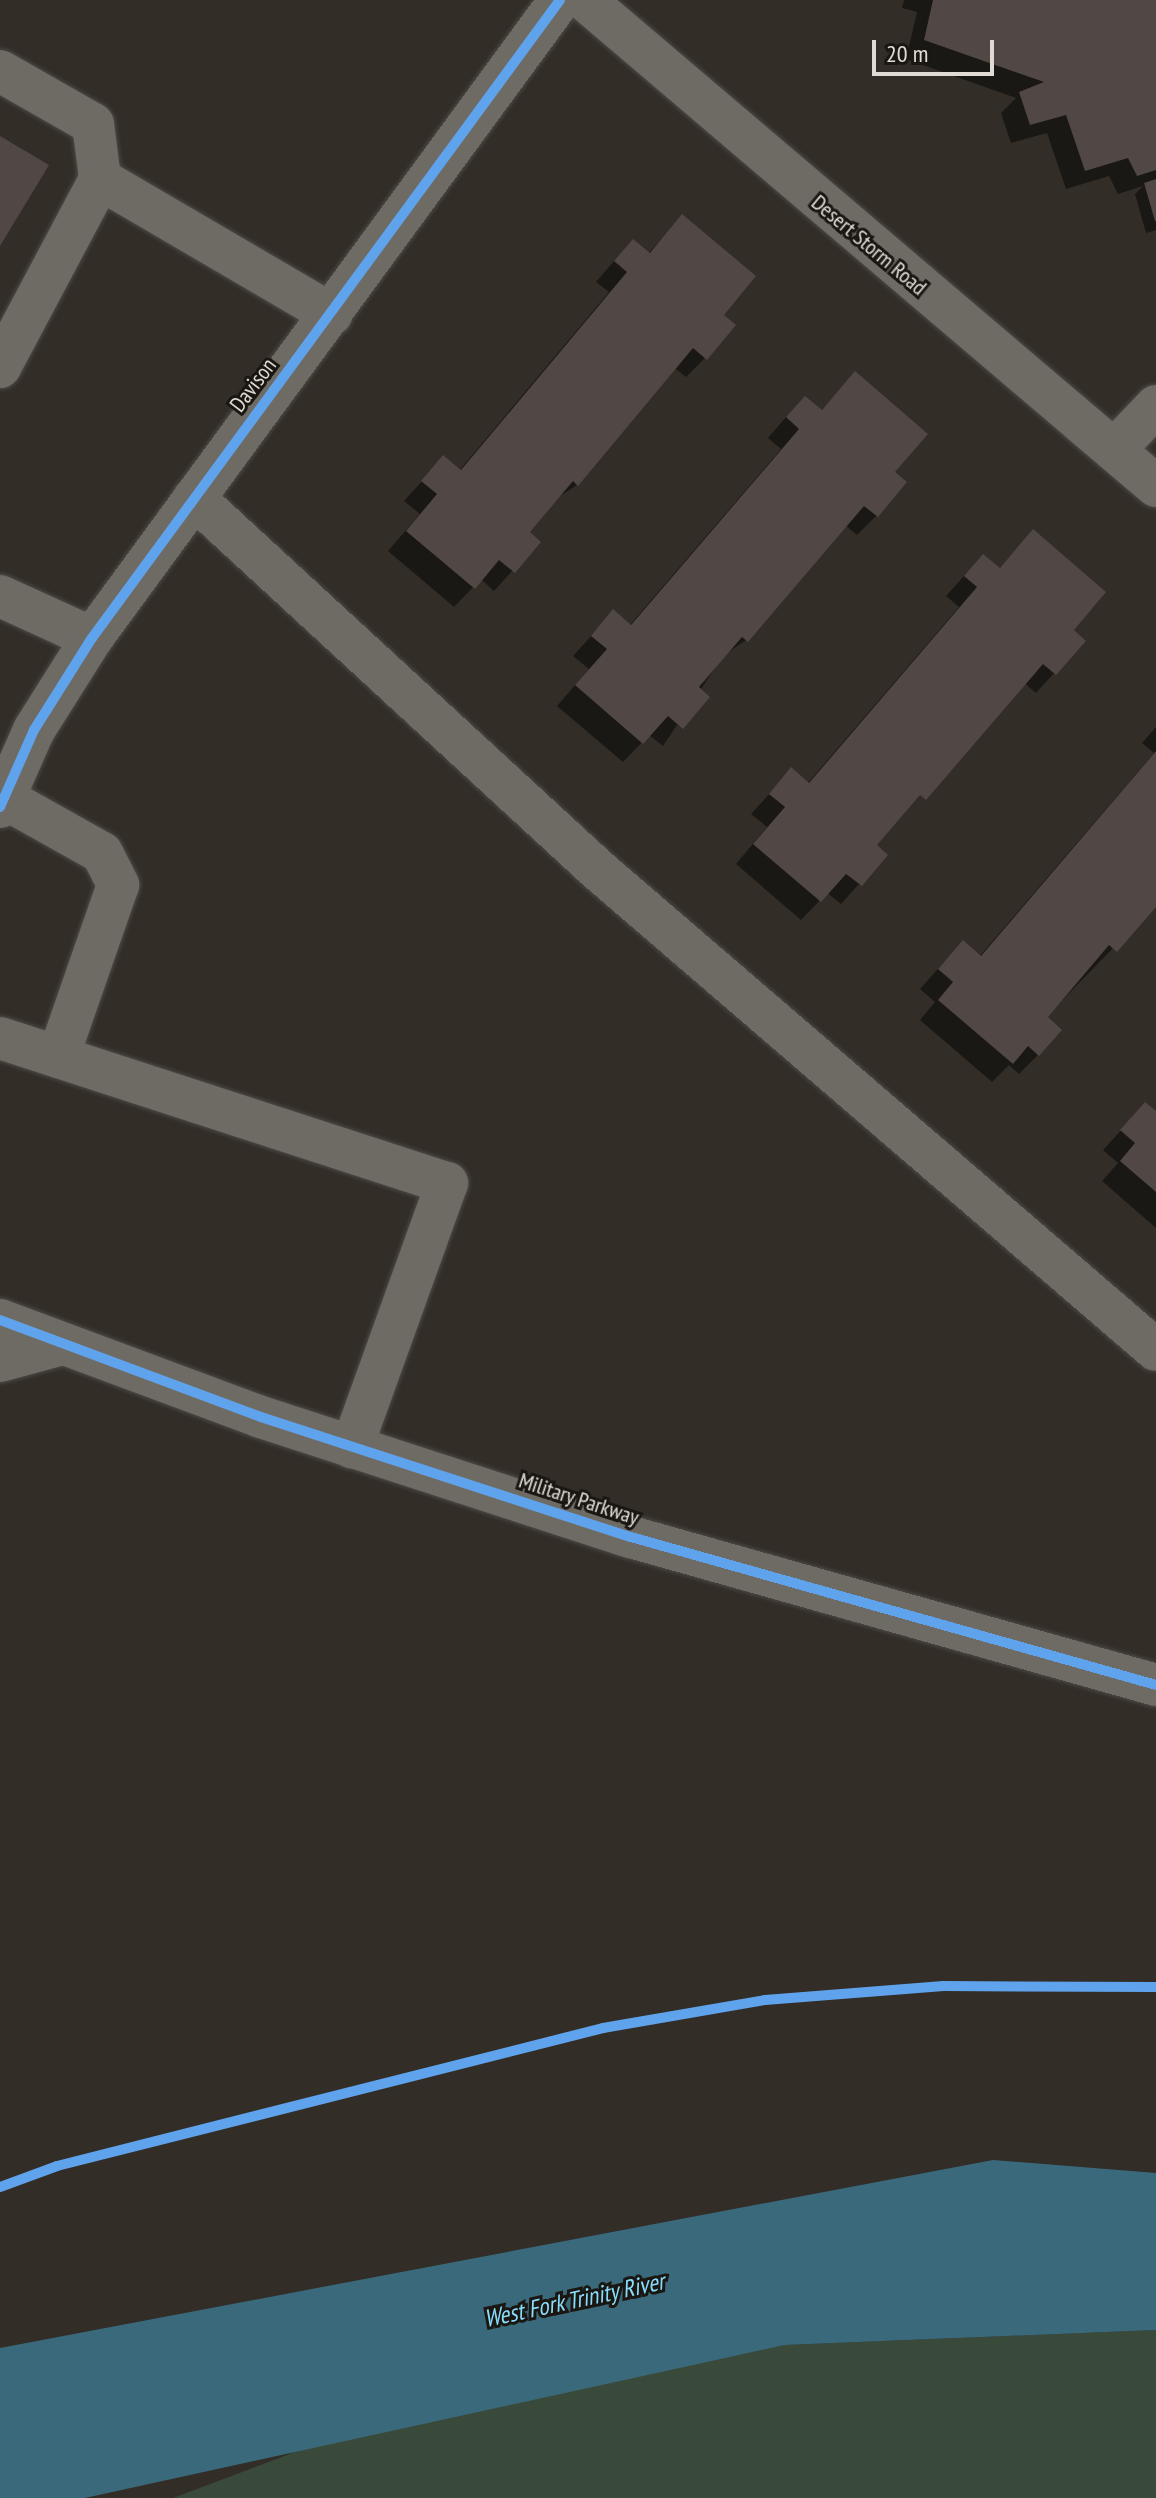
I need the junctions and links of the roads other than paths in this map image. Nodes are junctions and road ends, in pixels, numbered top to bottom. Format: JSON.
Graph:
{"nodes":[{"id":1,"x":560,"y":0,"type":"edge"},
{"id":2,"x":585,"y":0,"type":"edge"},
{"id":3,"x":0,"y":71,"type":"edge"},
{"id":4,"x":100,"y":179,"type":"junction"},
{"id":5,"x":331,"y":314,"type":"junction"},
{"id":6,"x":0,"y":367,"type":"edge"},
{"id":7,"x":1156,"y":406,"type":"edge"},
{"id":8,"x":1114,"y":450,"type":"junction"},
{"id":9,"x":1156,"y":486,"type":"edge"},
{"id":10,"x":194,"y":498,"type":"junction"},
{"id":11,"x":0,"y":596,"type":"edge"},
{"id":12,"x":92,"y":638,"type":"junction"},
{"id":13,"x":2,"y":802,"type":"edge"},
{"id":14,"x":0,"y":1038,"type":"edge"},
{"id":15,"x":58,"y":1057,"type":"junction"},
{"id":16,"x":0,"y":1320,"type":"edge"},
{"id":17,"x":63,"y":1344,"type":"junction"},
{"id":18,"x":1156,"y":1350,"type":"edge"},
{"id":19,"x":0,"y":1361,"type":"edge"},
{"id":20,"x":352,"y":1447,"type":"junction"},
{"id":21,"x":1156,"y":1685,"type":"edge"}],
"edges":[{"from":1,"to":5,"type":"street","name":"Davison"},
{"from":2,"to":8,"type":"street","name":"Desert Storm Road"},
{"from":3,"to":4,"type":"street"},
{"from":4,"to":5,"type":"street"},
{"from":4,"to":6,"type":"street"},
{"from":5,"to":10,"type":"street","name":"Davison"},
{"from":7,"to":8,"type":"street"},
{"from":8,"to":9,"type":"street","name":"Desert Storm Road"},
{"from":10,"to":12,"type":"street","name":"Davison"},
{"from":10,"to":18,"type":"street"},
{"from":11,"to":12,"type":"street"},
{"from":12,"to":13,"type":"street","name":"Davison"},
{"from":13,"to":15,"type":"street"},
{"from":14,"to":15,"type":"street"},
{"from":15,"to":20,"type":"street"},
{"from":16,"to":17,"type":"street","name":"Military Parkway"},
{"from":17,"to":19,"type":"street"},
{"from":17,"to":20,"type":"street","name":"Military Parkway"},
{"from":20,"to":21,"type":"street","name":"Military Parkway"}]}
